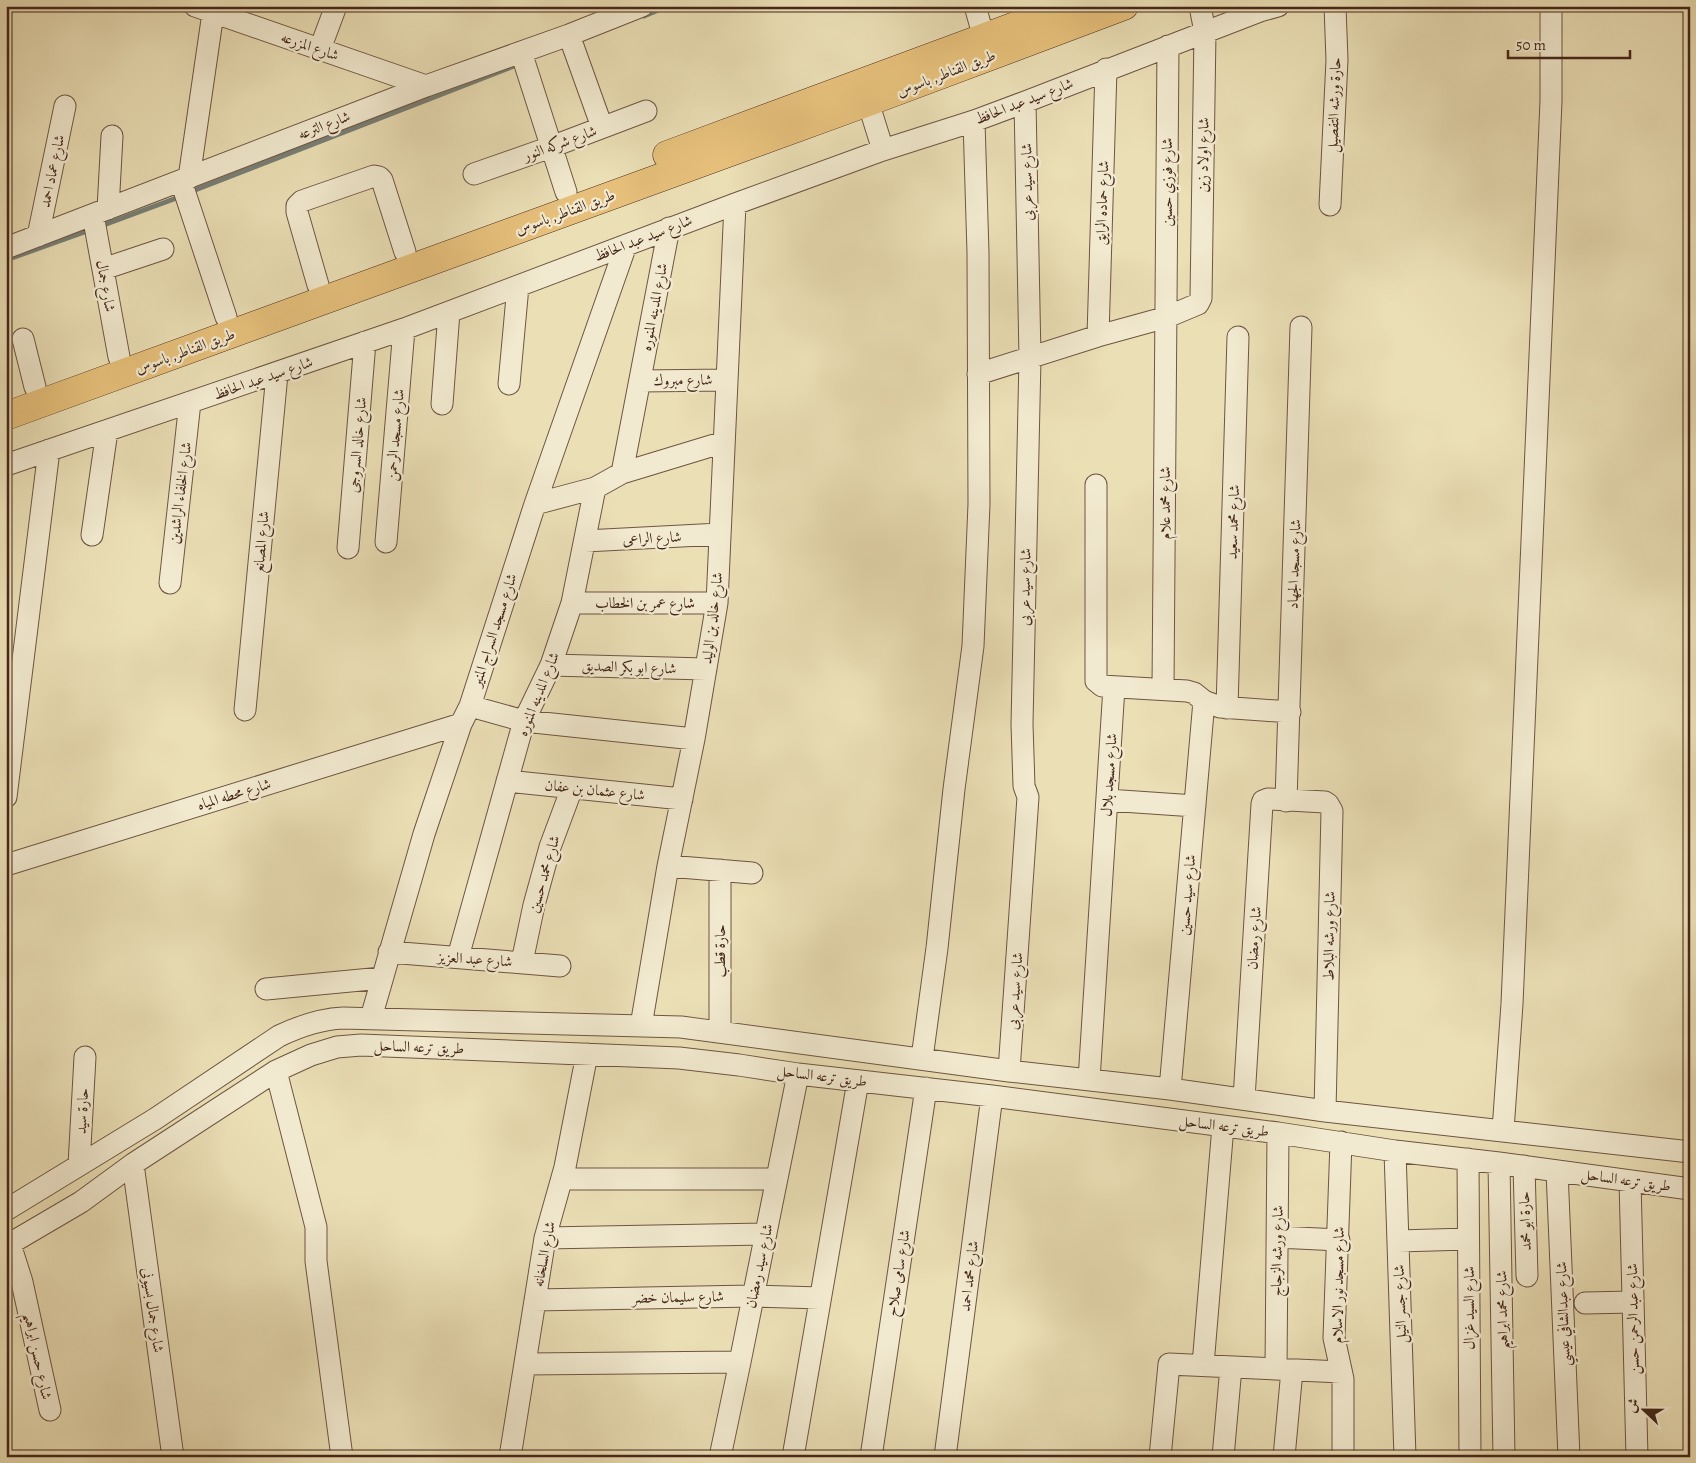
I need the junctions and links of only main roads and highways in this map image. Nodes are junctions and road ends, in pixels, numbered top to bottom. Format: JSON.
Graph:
{"nodes":[{"id":1,"x":1069,"y":6,"type":"edge"},
{"id":2,"x":1124,"y":6,"type":"edge"},
{"id":3,"x":6,"y":398,"type":"edge"},
{"id":4,"x":6,"y":416,"type":"edge"}],
"edges":[{"from":1,"to":3,"type":"main road","name":"طريق القناطر, باسوس"},
{"from":2,"to":4,"type":"main road","name":"طريق القناطر, باسوس"}]}
